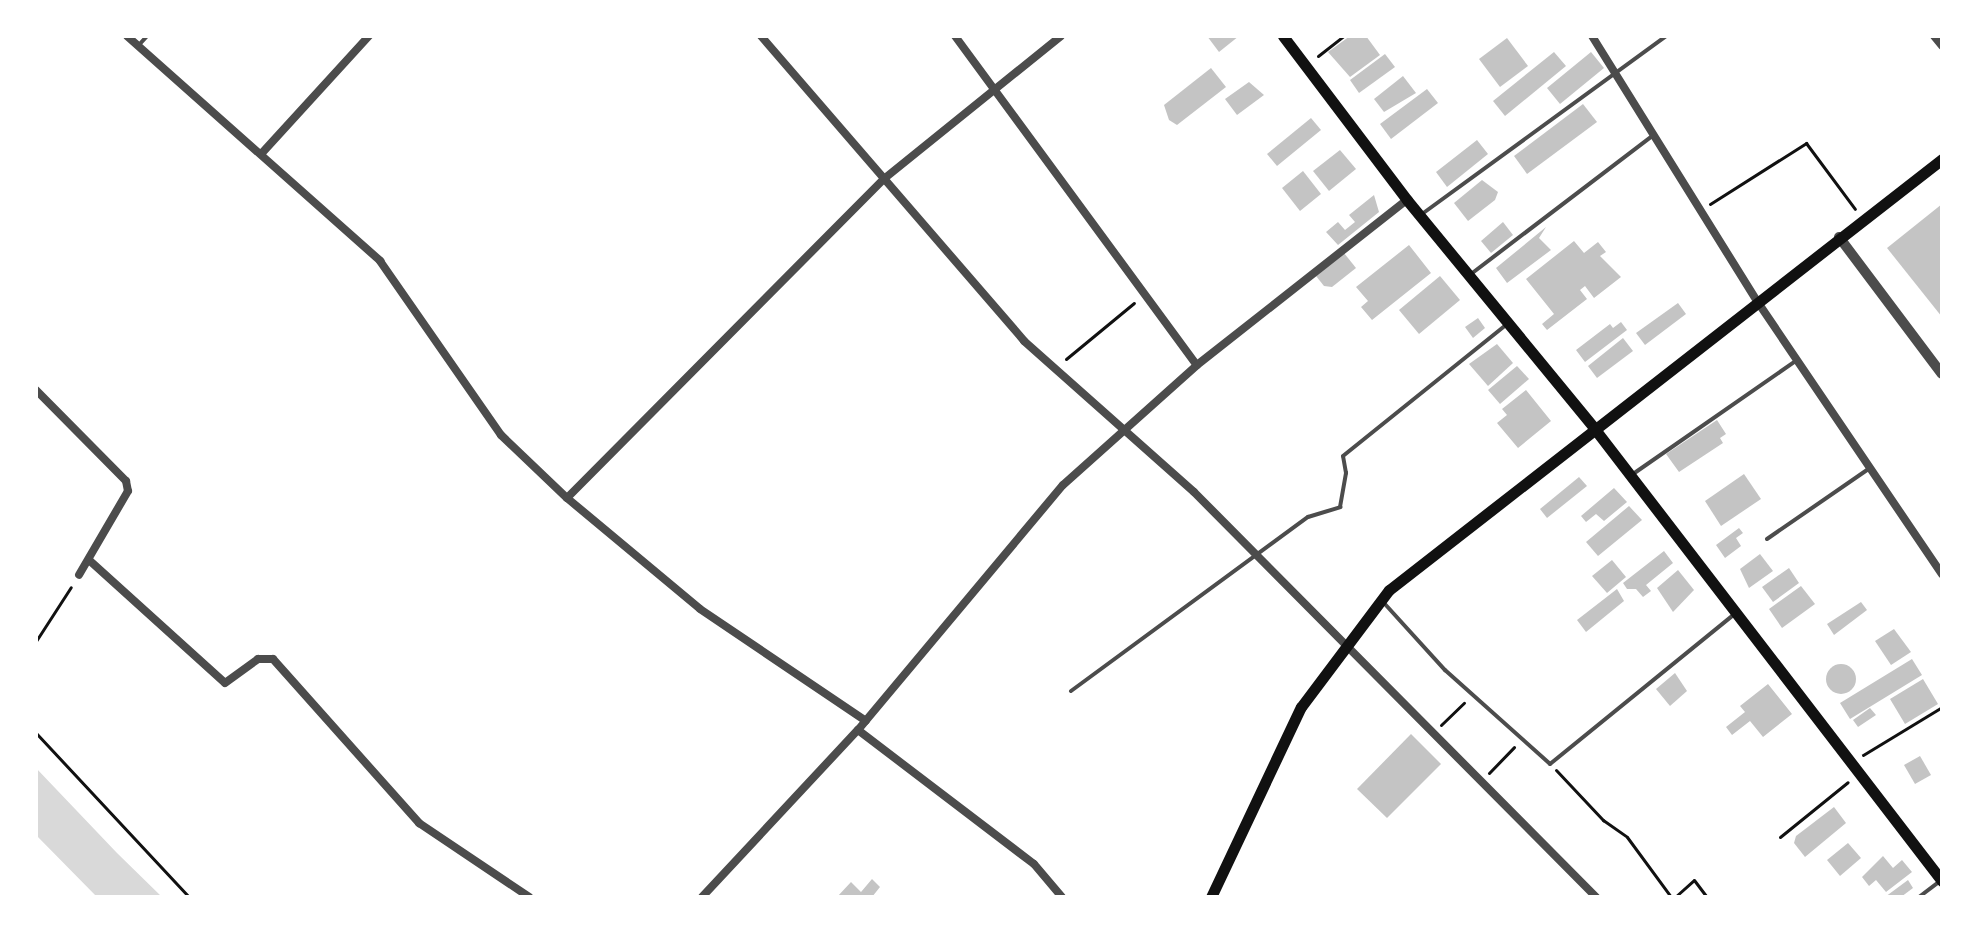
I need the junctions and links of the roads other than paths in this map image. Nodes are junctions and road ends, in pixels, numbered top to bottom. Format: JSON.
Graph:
{"nodes":[{"id":1,"x":127,"y":36,"type":"edge"},
{"id":2,"x":147,"y":36,"type":"edge"},
{"id":3,"x":369,"y":36,"type":"edge"},
{"id":4,"x":761,"y":36,"type":"edge"},
{"id":5,"x":955,"y":36,"type":"edge"},
{"id":6,"x":1061,"y":36,"type":"edge"},
{"id":7,"x":1283,"y":36,"type":"edge"},
{"id":8,"x":1592,"y":36,"type":"edge"},
{"id":9,"x":1666,"y":36,"type":"edge"},
{"id":10,"x":1934,"y":36,"type":"edge"},
{"id":11,"x":138,"y":46,"type":"junction"},
{"id":12,"x":1942,"y":46,"type":"edge"},
{"id":13,"x":1612,"y":71,"type":"junction"},
{"id":14,"x":995,"y":89,"type":"junction"},
{"id":15,"x":1654,"y":134,"type":"junction"},
{"id":16,"x":262,"y":153,"type":"junction"},
{"id":17,"x":1942,"y":159,"type":"edge"},
{"id":18,"x":885,"y":178,"type":"junction"},
{"id":19,"x":1407,"y":200,"type":"junction"},
{"id":20,"x":1420,"y":216,"type":"junction"},
{"id":21,"x":1839,"y":237,"type":"junction"},
{"id":22,"x":1469,"y":276,"type":"junction"},
{"id":23,"x":1757,"y":301,"type":"junction"},
{"id":24,"x":1508,"y":323,"type":"junction"},
{"id":25,"x":1799,"y":358,"type":"junction"},
{"id":26,"x":1197,"y":365,"type":"junction"},
{"id":27,"x":1942,"y":374,"type":"edge"},
{"id":28,"x":36,"y":390,"type":"edge"},
{"id":29,"x":1594,"y":428,"type":"junction"},
{"id":30,"x":1120,"y":429,"type":"junction"},
{"id":31,"x":1872,"y":467,"type":"junction"},
{"id":32,"x":1631,"y":475,"type":"junction"},
{"id":33,"x":567,"y":498,"type":"junction"},
{"id":34,"x":1767,"y":539,"type":"dead end"},
{"id":35,"x":1256,"y":555,"type":"junction"},
{"id":36,"x":89,"y":560,"type":"junction"},
{"id":37,"x":1942,"y":574,"type":"edge"},
{"id":38,"x":79,"y":575,"type":"road end"},
{"id":39,"x":1381,"y":600,"type":"junction"},
{"id":40,"x":1738,"y":612,"type":"junction"},
{"id":41,"x":1344,"y":645,"type":"junction"},
{"id":42,"x":1071,"y":691,"type":"dead end"},
{"id":43,"x":866,"y":721,"type":"junction"},
{"id":44,"x":858,"y":730,"type":"junction"},
{"id":45,"x":1942,"y":880,"type":"edge"},
{"id":46,"x":529,"y":897,"type":"edge"},
{"id":47,"x":702,"y":897,"type":"edge"},
{"id":48,"x":1062,"y":897,"type":"edge"},
{"id":49,"x":1211,"y":897,"type":"edge"},
{"id":50,"x":1596,"y":897,"type":"edge"},
{"id":51,"x":1919,"y":897,"type":"edge"}],
"edges":[{"from":1,"to":11,"type":"street"},
{"from":2,"to":11,"type":"lane"},
{"from":3,"to":16,"type":"street"},
{"from":4,"to":18,"type":"street"},
{"from":5,"to":14,"type":"street"},
{"from":6,"to":14,"type":"street"},
{"from":7,"to":19,"type":"main road"},
{"from":8,"to":13,"type":"street"},
{"from":9,"to":13,"type":"lane"},
{"from":10,"to":12,"type":"street"},
{"from":11,"to":16,"type":"street"},
{"from":13,"to":15,"type":"street"},
{"from":13,"to":20,"type":"lane"},
{"from":14,"to":18,"type":"street"},
{"from":14,"to":26,"type":"street"},
{"from":15,"to":22,"type":"lane"},
{"from":15,"to":23,"type":"street"},
{"from":16,"to":33,"type":"street"},
{"from":17,"to":21,"type":"main road"},
{"from":18,"to":30,"type":"street"},
{"from":18,"to":33,"type":"street"},
{"from":19,"to":20,"type":"main road"},
{"from":19,"to":26,"type":"street"},
{"from":20,"to":22,"type":"main road"},
{"from":21,"to":23,"type":"main road"},
{"from":21,"to":27,"type":"street"},
{"from":22,"to":24,"type":"main road"},
{"from":23,"to":25,"type":"street"},
{"from":23,"to":29,"type":"main road"},
{"from":24,"to":29,"type":"main road"},
{"from":24,"to":35,"type":"lane"},
{"from":25,"to":31,"type":"street"},
{"from":25,"to":32,"type":"lane"},
{"from":26,"to":30,"type":"street"},
{"from":28,"to":36,"type":"street"},
{"from":29,"to":32,"type":"main road"},
{"from":29,"to":39,"type":"main road"},
{"from":30,"to":35,"type":"street"},
{"from":30,"to":43,"type":"street"},
{"from":31,"to":34,"type":"lane"},
{"from":31,"to":37,"type":"street"},
{"from":32,"to":40,"type":"main road"},
{"from":33,"to":43,"type":"street"},
{"from":35,"to":41,"type":"street"},
{"from":35,"to":42,"type":"lane"},
{"from":36,"to":38,"type":"street"},
{"from":36,"to":46,"type":"street"},
{"from":39,"to":40,"type":"lane"},
{"from":39,"to":41,"type":"main road"},
{"from":40,"to":45,"type":"main road"},
{"from":41,"to":49,"type":"main road"},
{"from":41,"to":50,"type":"street"},
{"from":43,"to":44,"type":"street"},
{"from":44,"to":47,"type":"street"},
{"from":44,"to":48,"type":"street"},
{"from":45,"to":51,"type":"lane"}]}
